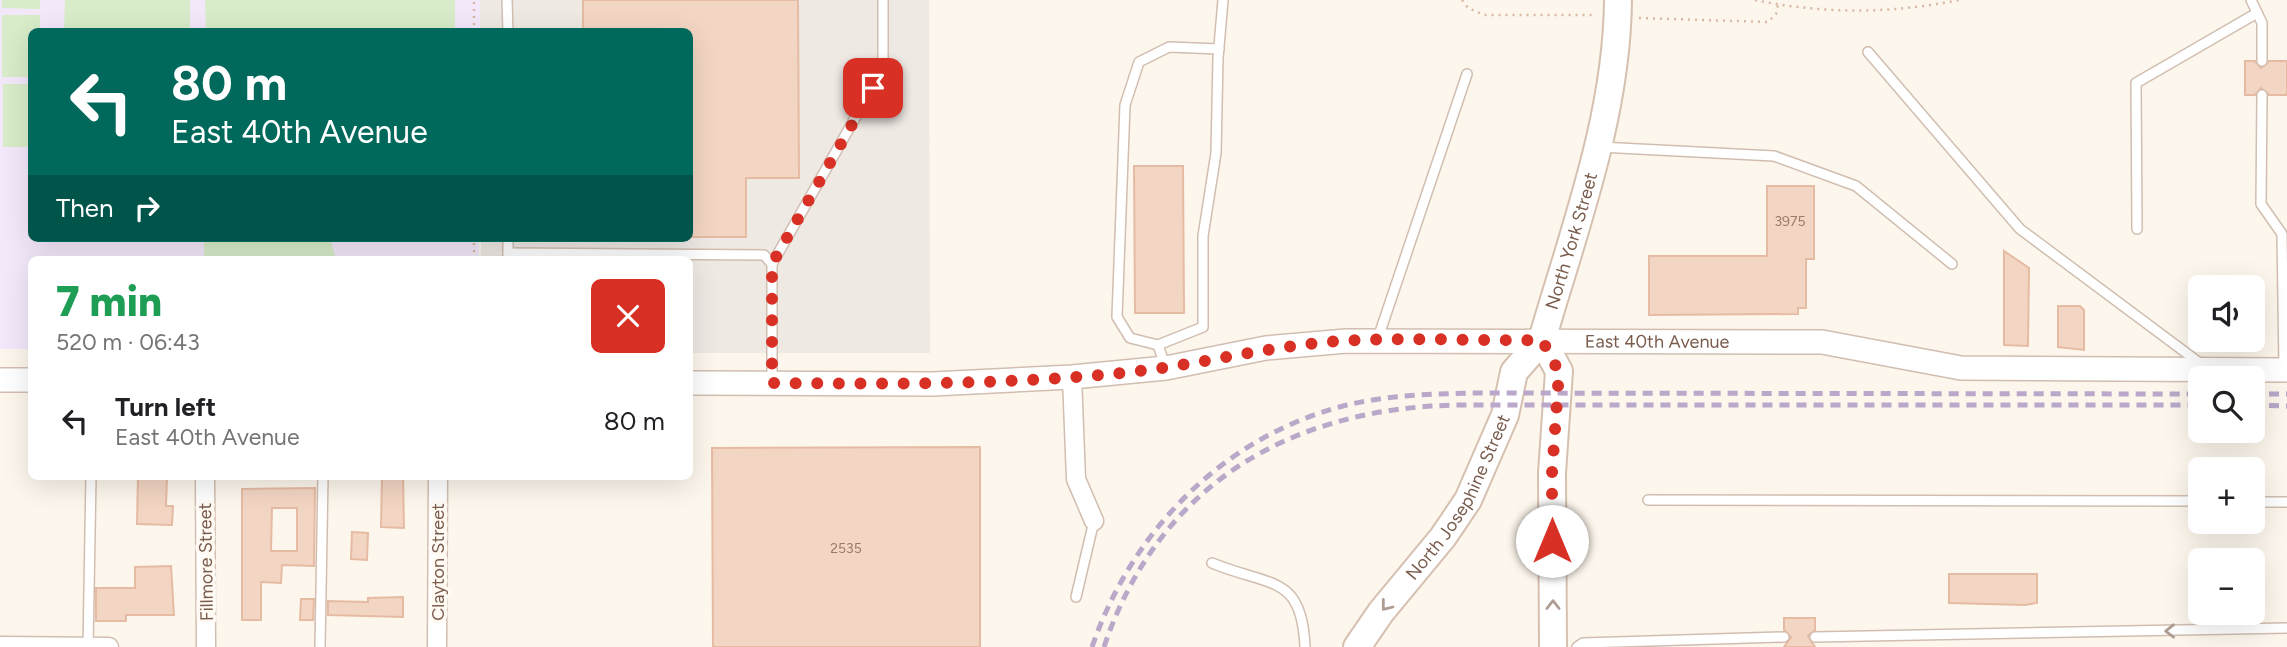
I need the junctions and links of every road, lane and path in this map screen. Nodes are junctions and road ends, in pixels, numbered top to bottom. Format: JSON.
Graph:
{"nodes":[{"id":1,"x":474,"y":0,"type":"edge"},
{"id":2,"x":507,"y":0,"type":"edge"},
{"id":3,"x":883,"y":0,"type":"edge"},
{"id":4,"x":1223,"y":0,"type":"edge"},
{"id":5,"x":1462,"y":0,"type":"edge"},
{"id":6,"x":1755,"y":0,"type":"edge"},
{"id":7,"x":1958,"y":0,"type":"edge"},
{"id":8,"x":1779,"y":5,"type":"junction"},
{"id":9,"x":2254,"y":5,"type":"edge"},
{"id":10,"x":1617,"y":10,"type":"edge"},
{"id":11,"x":474,"y":28,"type":"edge"},
{"id":12,"x":508,"y":28,"type":"edge"},
{"id":13,"x":1219,"y":49,"type":"junction"},
{"id":14,"x":1868,"y":52,"type":"dead end"},
{"id":15,"x":2262,"y":61,"type":"dead end"},
{"id":16,"x":1467,"y":74,"type":"dead end"},
{"id":17,"x":2262,"y":95,"type":"dead end"},
{"id":18,"x":1598,"y":147,"type":"junction"},
{"id":19,"x":2137,"y":229,"type":"dead end"},
{"id":20,"x":508,"y":256,"type":"edge"},
{"id":21,"x":772,"y":264,"type":"junction"},
{"id":22,"x":1952,"y":264,"type":"dead end"},
{"id":23,"x":1542,"y":340,"type":"junction"},
{"id":24,"x":1377,"y":341,"type":"junction"},
{"id":25,"x":1158,"y":345,"type":"junction"},
{"id":26,"x":2204,"y":366,"type":"edge"},
{"id":27,"x":1166,"y":368,"type":"junction"},
{"id":28,"x":2188,"y":369,"type":"edge"},
{"id":29,"x":2265,"y":370,"type":"edge"},
{"id":30,"x":2285,"y":370,"type":"edge"},
{"id":31,"x":1072,"y":377,"type":"junction"},
{"id":32,"x":0,"y":380,"type":"edge"},
{"id":33,"x":28,"y":380,"type":"edge"},
{"id":34,"x":693,"y":383,"type":"edge"},
{"id":35,"x":772,"y":383,"type":"junction"},
{"id":36,"x":91,"y":480,"type":"edge"},
{"id":37,"x":205,"y":480,"type":"edge"},
{"id":38,"x":323,"y":480,"type":"edge"},
{"id":39,"x":438,"y":480,"type":"edge"},
{"id":40,"x":1648,"y":500,"type":"dead end"},
{"id":41,"x":2188,"y":501,"type":"edge"},
{"id":42,"x":2265,"y":502,"type":"edge"},
{"id":43,"x":2287,"y":502,"type":"edge"},
{"id":44,"x":1094,"y":521,"type":"joint"},
{"id":45,"x":1212,"y":563,"type":"dead end"},
{"id":46,"x":1076,"y":597,"type":"dead end"},
{"id":47,"x":2287,"y":628,"type":"edge"},
{"id":48,"x":1784,"y":637,"type":"dead end"},
{"id":49,"x":1815,"y":637,"type":"dead end"},
{"id":50,"x":0,"y":646,"type":"edge"},
{"id":51,"x":88,"y":647,"type":"edge"},
{"id":52,"x":109,"y":647,"type":"edge"},
{"id":53,"x":206,"y":647,"type":"edge"},
{"id":54,"x":320,"y":647,"type":"edge"},
{"id":55,"x":437,"y":647,"type":"edge"},
{"id":56,"x":1305,"y":647,"type":"edge"},
{"id":57,"x":1357,"y":647,"type":"edge"},
{"id":58,"x":1553,"y":647,"type":"edge"},
{"id":59,"x":1577,"y":647,"type":"edge"}],
"edges":[{"from":1,"to":11,"type":"path"},
{"from":2,"to":12,"type":"lane"},
{"from":3,"to":21,"type":"lane"},
{"from":4,"to":13,"type":"lane"},
{"from":5,"to":10,"type":"path"},
{"from":6,"to":8,"type":"path"},
{"from":7,"to":8,"type":"path"},
{"from":8,"to":10,"type":"path"},
{"from":9,"to":15,"type":"lane"},
{"from":9,"to":19,"type":"lane"},
{"from":10,"to":18,"type":"main road","name":"North York Street"},
{"from":13,"to":25,"type":"lane"},
{"from":13,"to":25,"type":"lane"},
{"from":14,"to":26,"type":"lane"},
{"from":16,"to":24,"type":"lane"},
{"from":17,"to":30,"type":"lane"},
{"from":18,"to":22,"type":"lane"},
{"from":18,"to":23,"type":"main road","name":"North York Street"},
{"from":20,"to":21,"type":"lane"},
{"from":21,"to":35,"type":"lane"},
{"from":23,"to":24,"type":"street","name":"East 40th Avenue"},
{"from":23,"to":28,"type":"street","name":"East 40th Avenue"},
{"from":23,"to":57,"type":"main road","name":"North Josephine Street","one_way":true},
{"from":58,"to":23,"type":"main road","one_way":true},
{"from":24,"to":27,"type":"street","name":"East 40th Avenue"},
{"from":25,"to":27,"type":"lane"},
{"from":27,"to":31,"type":"street","name":"East 40th Avenue"},
{"from":29,"to":30,"type":"street","name":"East 40th Avenue"},
{"from":31,"to":35,"type":"street","name":"East 40th Avenue"},
{"from":31,"to":44,"type":"street"},
{"from":32,"to":33,"type":"street"},
{"from":34,"to":35,"type":"street","name":"East 40th Avenue"},
{"from":36,"to":51,"type":"lane"},
{"from":37,"to":53,"type":"street","name":"Fillmore Street"},
{"from":38,"to":54,"type":"lane"},
{"from":39,"to":55,"type":"street","name":"Clayton Street"},
{"from":40,"to":41,"type":"lane"},
{"from":42,"to":43,"type":"lane"},
{"from":44,"to":46,"type":"lane"},
{"from":45,"to":56,"type":"lane"},
{"from":47,"to":49,"type":"lane","one_way":true},
{"from":48,"to":59,"type":"lane"},
{"from":50,"to":51,"type":"street"},
{"from":51,"to":52,"type":"street"}]}
